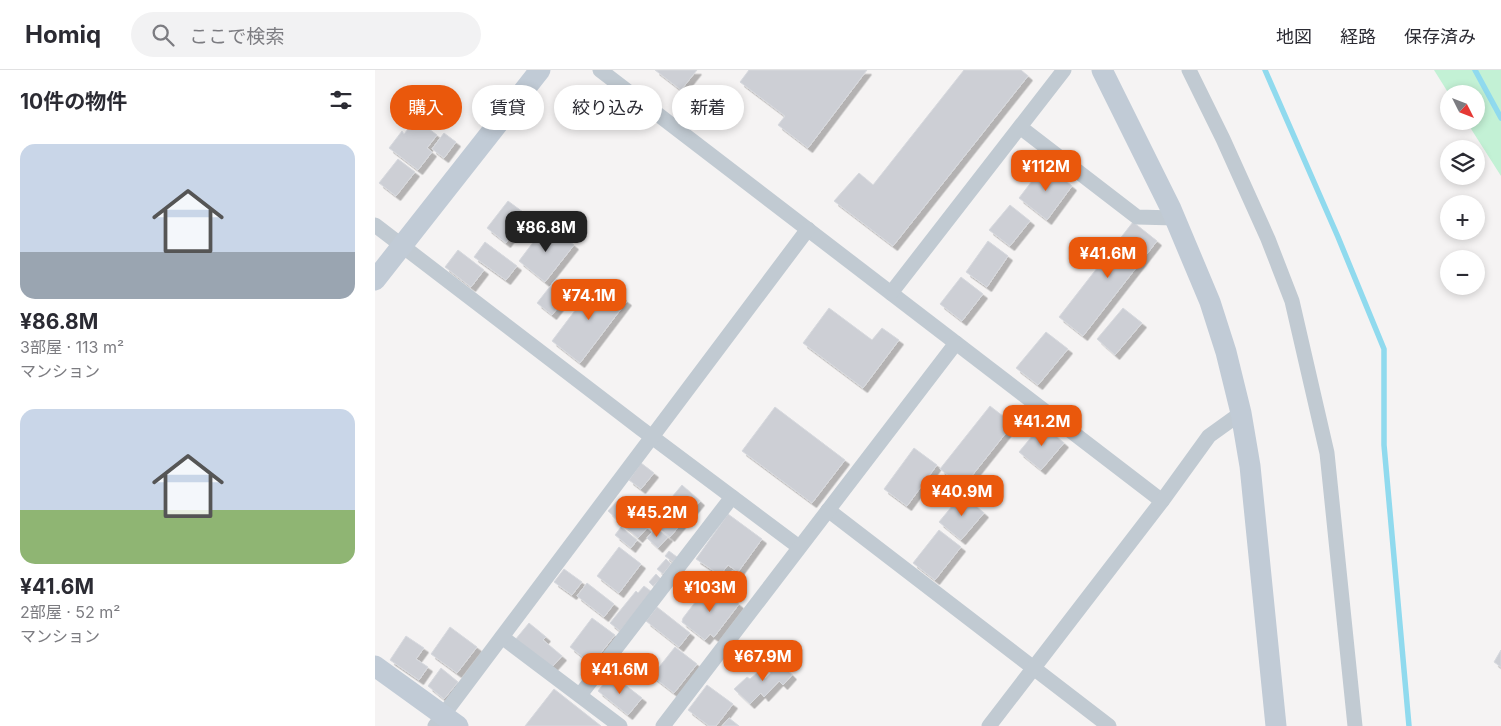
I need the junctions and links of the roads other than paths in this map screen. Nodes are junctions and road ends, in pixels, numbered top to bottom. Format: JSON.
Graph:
{"nodes":[{"id":1,"x":540,"y":70,"type":"edge"},
{"id":2,"x":600,"y":70,"type":"edge"},
{"id":3,"x":1064,"y":70,"type":"edge"},
{"id":4,"x":1102,"y":70,"type":"edge"},
{"id":5,"x":1189,"y":70,"type":"edge"},
{"id":6,"x":1020,"y":127,"type":"junction"},
{"id":7,"x":1175,"y":218,"type":"junction"},
{"id":8,"x":375,"y":226,"type":"edge"},
{"id":9,"x":808,"y":229,"type":"junction"},
{"id":10,"x":401,"y":246,"type":"junction"},
{"id":11,"x":375,"y":280,"type":"edge"},
{"id":12,"x":891,"y":293,"type":"junction"},
{"id":13,"x":956,"y":343,"type":"junction"},
{"id":14,"x":1241,"y":413,"type":"junction"},
{"id":15,"x":651,"y":438,"type":"junction"},
{"id":16,"x":732,"y":497,"type":"junction"},
{"id":17,"x":1162,"y":501,"type":"junction"},
{"id":18,"x":828,"y":510,"type":"junction"},
{"id":19,"x":799,"y":547,"type":"junction"},
{"id":20,"x":502,"y":637,"type":"junction"},
{"id":21,"x":375,"y":666,"type":"edge"},
{"id":22,"x":1034,"y":668,"type":"junction"},
{"id":23,"x":579,"y":695,"type":"junction"},
{"id":24,"x":445,"y":722,"type":"edge"},
{"id":25,"x":620,"y":726,"type":"edge"},
{"id":26,"x":663,"y":726,"type":"edge"},
{"id":27,"x":989,"y":726,"type":"edge"},
{"id":28,"x":1109,"y":726,"type":"edge"},
{"id":29,"x":1277,"y":726,"type":"edge"},
{"id":30,"x":1355,"y":726,"type":"edge"}],
"edges":[{"from":1,"to":10,"type":"street"},
{"from":2,"to":9,"type":"street"},
{"from":3,"to":6,"type":"street"},
{"from":4,"to":7,"type":"street"},
{"from":5,"to":30,"type":"street"},
{"from":6,"to":7,"type":"street"},
{"from":6,"to":12,"type":"street"},
{"from":7,"to":14,"type":"street"},
{"from":8,"to":10,"type":"street"},
{"from":9,"to":12,"type":"street"},
{"from":9,"to":15,"type":"street"},
{"from":10,"to":11,"type":"street"},
{"from":10,"to":15,"type":"street"},
{"from":12,"to":13,"type":"street"},
{"from":13,"to":17,"type":"street"},
{"from":13,"to":18,"type":"street"},
{"from":14,"to":17,"type":"street"},
{"from":14,"to":29,"type":"street"},
{"from":15,"to":16,"type":"street"},
{"from":15,"to":20,"type":"street"},
{"from":16,"to":19,"type":"street"},
{"from":16,"to":23,"type":"street"},
{"from":17,"to":22,"type":"street"},
{"from":18,"to":19,"type":"street"},
{"from":18,"to":22,"type":"street"},
{"from":19,"to":26,"type":"street"},
{"from":20,"to":23,"type":"street"},
{"from":20,"to":24,"type":"street"},
{"from":21,"to":24,"type":"street"},
{"from":22,"to":27,"type":"street"},
{"from":22,"to":28,"type":"street"},
{"from":23,"to":25,"type":"street"}]}
